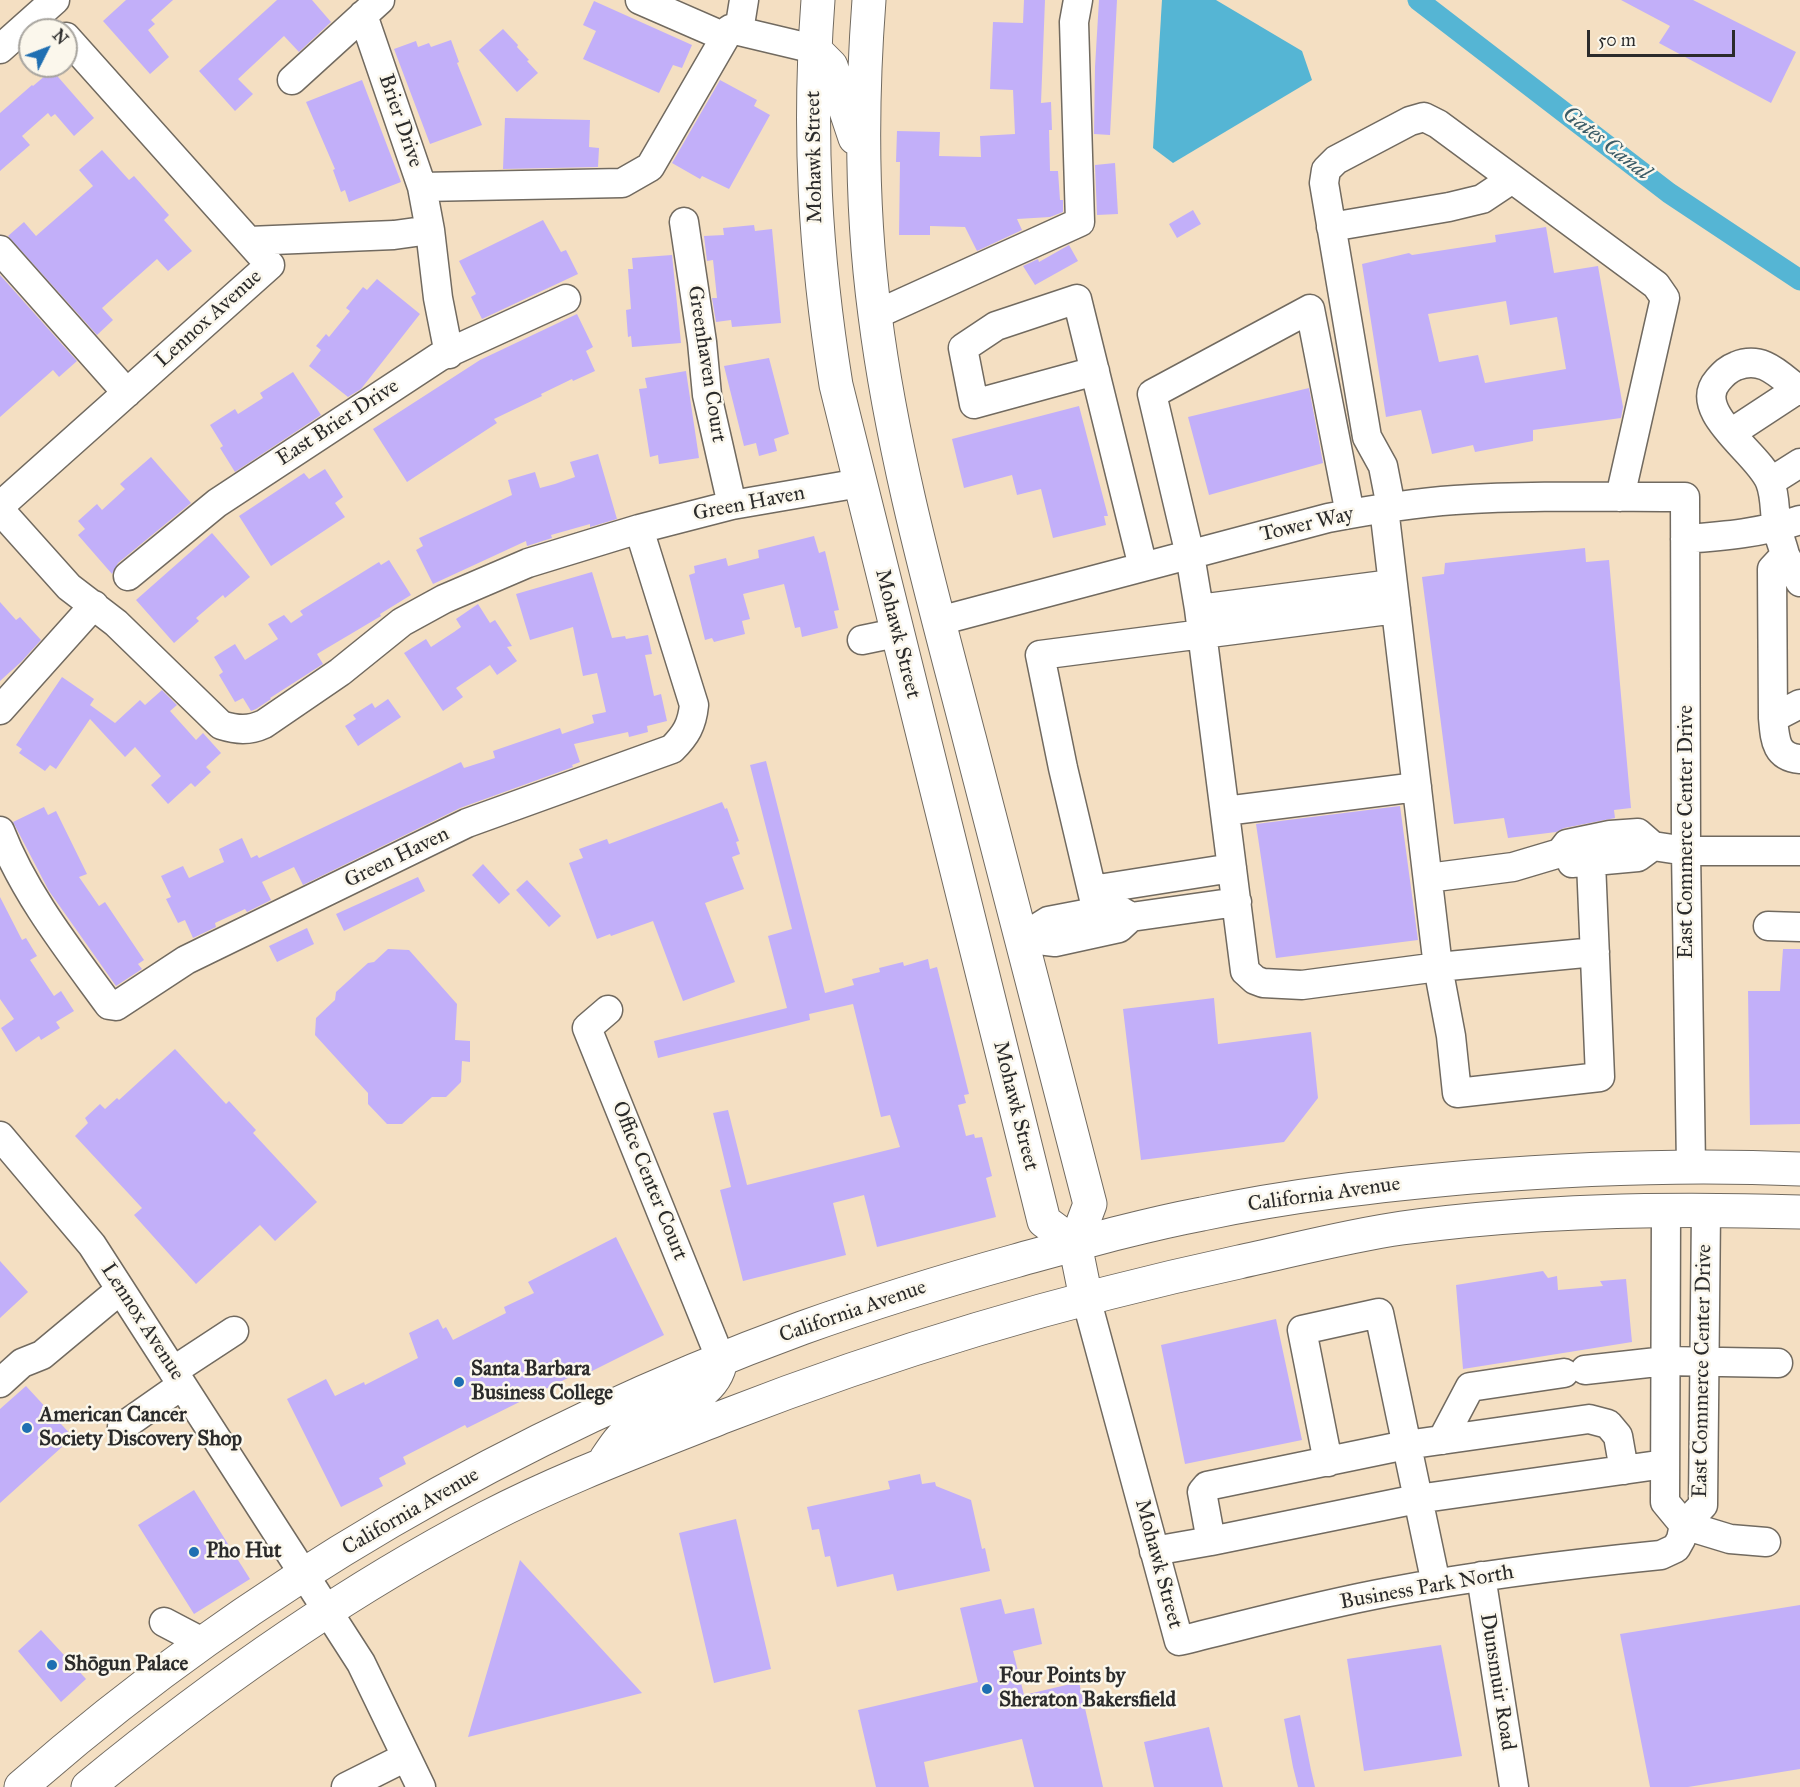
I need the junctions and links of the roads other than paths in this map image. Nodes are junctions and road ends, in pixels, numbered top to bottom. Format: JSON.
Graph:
{"nodes":[{"id":1,"x":640,"y":0,"type":"edge"},
{"id":2,"x":744,"y":0,"type":"edge"},
{"id":3,"x":818,"y":0,"type":"edge"},
{"id":4,"x":869,"y":0,"type":"edge"},
{"id":5,"x":1078,"y":0,"type":"edge"},
{"id":6,"x":371,"y":7,"type":"edge"},
{"id":7,"x":52,"y":14,"type":"edge"},
{"id":8,"x":732,"y":34,"type":"junction"},
{"id":9,"x":0,"y":49,"type":"edge"},
{"id":10,"x":814,"y":49,"type":"junction"},
{"id":11,"x":78,"y":50,"type":"edge"},
{"id":12,"x":292,"y":80,"type":"dead end"},
{"id":13,"x":863,"y":163,"type":"junction"},
{"id":14,"x":1512,"y":178,"type":"junction"},
{"id":15,"x":422,"y":187,"type":"junction"},
{"id":16,"x":684,"y":222,"type":"dead end"},
{"id":17,"x":1331,"y":227,"type":"junction"},
{"id":18,"x":430,"y":230,"type":"junction"},
{"id":19,"x":249,"y":241,"type":"junction"},
{"id":20,"x":0,"y":250,"type":"edge"},
{"id":21,"x":566,"y":298,"type":"dead end"},
{"id":22,"x":874,"y":315,"type":"junction"},
{"id":23,"x":449,"y":354,"type":"junction"},
{"id":24,"x":1095,"y":371,"type":"junction"},
{"id":25,"x":1799,"y":390,"type":"edge"},
{"id":26,"x":126,"y":393,"type":"junction"},
{"id":27,"x":1731,"y":433,"type":"junction"},
{"id":28,"x":1800,"y":463,"type":"edge"},
{"id":29,"x":1770,"y":482,"type":"junction"},
{"id":30,"x":861,"y":483,"type":"junction"},
{"id":31,"x":1620,"y":497,"type":"junction"},
{"id":32,"x":1685,"y":497,"type":"joint"},
{"id":33,"x":732,"y":505,"type":"junction"},
{"id":34,"x":1387,"y":507,"type":"junction"},
{"id":35,"x":0,"y":508,"type":"edge"},
{"id":36,"x":1350,"y":514,"type":"junction"},
{"id":37,"x":1788,"y":524,"type":"edge"},
{"id":38,"x":639,"y":529,"type":"junction"},
{"id":39,"x":1685,"y":539,"type":"junction"},
{"id":40,"x":876,"y":549,"type":"junction"},
{"id":41,"x":1190,"y":555,"type":"junction"},
{"id":42,"x":1785,"y":555,"type":"junction"},
{"id":43,"x":1143,"y":567,"type":"junction"},
{"id":44,"x":128,"y":576,"type":"dead end"},
{"id":45,"x":1800,"y":582,"type":"edge"},
{"id":46,"x":1394,"y":596,"type":"junction"},
{"id":47,"x":94,"y":605,"type":"junction"},
{"id":48,"x":939,"y":621,"type":"junction"},
{"id":49,"x":1201,"y":622,"type":"junction"},
{"id":50,"x":896,"y":633,"type":"junction"},
{"id":51,"x":862,"y":640,"type":"dead end"},
{"id":52,"x":1800,"y":704,"type":"edge"},
{"id":53,"x":0,"y":710,"type":"edge"},
{"id":54,"x":1773,"y":718,"type":"junction"},
{"id":55,"x":969,"y":735,"type":"junction"},
{"id":56,"x":1800,"y":759,"type":"edge"},
{"id":57,"x":1417,"y":787,"type":"junction"},
{"id":58,"x":1225,"y":811,"type":"junction"},
{"id":59,"x":0,"y":831,"type":"edge"},
{"id":60,"x":1653,"y":846,"type":"junction"},
{"id":61,"x":1686,"y":851,"type":"junction"},
{"id":62,"x":1800,"y":851,"type":"edge"},
{"id":63,"x":1560,"y":853,"type":"junction"},
{"id":64,"x":1591,"y":862,"type":"junction"},
{"id":65,"x":1232,"y":868,"type":"junction"},
{"id":66,"x":1428,"y":878,"type":"junction"},
{"id":67,"x":1094,"y":901,"type":"junction"},
{"id":68,"x":1237,"y":902,"type":"junction"},
{"id":69,"x":1131,"y":917,"type":"junction"},
{"id":70,"x":1768,"y":926,"type":"dead end"},
{"id":71,"x":1800,"y":927,"type":"edge"},
{"id":72,"x":1021,"y":938,"type":"junction"},
{"id":73,"x":1595,"y":952,"type":"junction"},
{"id":74,"x":1438,"y":967,"type":"junction"},
{"id":75,"x":608,"y":1010,"type":"dead end"},
{"id":76,"x":0,"y":1136,"type":"edge"},
{"id":77,"x":1690,"y":1166,"type":"junction"},
{"id":78,"x":1800,"y":1170,"type":"edge"},
{"id":79,"x":1666,"y":1210,"type":"junction"},
{"id":80,"x":1706,"y":1210,"type":"junction"},
{"id":81,"x":1800,"y":1212,"type":"edge"},
{"id":82,"x":1075,"y":1244,"type":"junction"},
{"id":83,"x":120,"y":1290,"type":"junction"},
{"id":84,"x":1086,"y":1298,"type":"junction"},
{"id":85,"x":234,"y":1331,"type":"dead end"},
{"id":86,"x":721,"y":1360,"type":"junction"},
{"id":87,"x":1666,"y":1361,"type":"junction"},
{"id":88,"x":1704,"y":1362,"type":"junction"},
{"id":89,"x":1778,"y":1363,"type":"dead end"},
{"id":90,"x":177,"y":1378,"type":"junction"},
{"id":91,"x":0,"y":1383,"type":"edge"},
{"id":92,"x":122,"y":1427,"type":"dead end"},
{"id":93,"x":1442,"y":1440,"type":"junction"},
{"id":94,"x":1406,"y":1445,"type":"junction"},
{"id":95,"x":1328,"y":1462,"type":"junction"},
{"id":96,"x":1665,"y":1464,"type":"junction"},
{"id":97,"x":601,"y":1465,"type":"junction"},
{"id":98,"x":1624,"y":1470,"type":"junction"},
{"id":99,"x":1417,"y":1499,"type":"junction"},
{"id":100,"x":1680,"y":1537,"type":"junction"},
{"id":101,"x":1211,"y":1541,"type":"junction"},
{"id":102,"x":1766,"y":1542,"type":"dead end"},
{"id":103,"x":1154,"y":1551,"type":"junction"},
{"id":104,"x":304,"y":1575,"type":"junction"},
{"id":105,"x":1481,"y":1576,"type":"junction"},
{"id":106,"x":1436,"y":1584,"type":"junction"},
{"id":107,"x":328,"y":1611,"type":"junction"},
{"id":108,"x":164,"y":1622,"type":"dead end"},
{"id":109,"x":1179,"y":1641,"type":"joint"},
{"id":110,"x":204,"y":1643,"type":"junction"},
{"id":111,"x":406,"y":1757,"type":"junction"},
{"id":112,"x":21,"y":1787,"type":"edge"},
{"id":113,"x":88,"y":1787,"type":"edge"},
{"id":114,"x":346,"y":1787,"type":"edge"},
{"id":115,"x":421,"y":1787,"type":"edge"},
{"id":116,"x":1514,"y":1787,"type":"edge"}],
"edges":[{"from":1,"to":8,"type":"street"},
{"from":2,"to":8,"type":"street"},
{"from":3,"to":10,"type":"main road","name":"Mohawk Street"},
{"from":4,"to":13,"type":"main road","name":"Mohawk Street"},
{"from":5,"to":22,"type":"street"},
{"from":6,"to":12,"type":"street"},
{"from":6,"to":15,"type":"street","name":"Brier Drive"},
{"from":7,"to":9,"type":"street"},
{"from":8,"to":10,"type":"street"},
{"from":8,"to":15,"type":"street"},
{"from":10,"to":13,"type":"main road"},
{"from":10,"to":30,"type":"main road","name":"Mohawk Street"},
{"from":11,"to":19,"type":"street","name":"Lennox Avenue"},
{"from":13,"to":22,"type":"main road","name":"Mohawk Street"},
{"from":14,"to":17,"type":"street"},
{"from":14,"to":17,"type":"street"},
{"from":14,"to":31,"type":"street"},
{"from":15,"to":18,"type":"street","name":"Brier Drive"},
{"from":16,"to":33,"type":"street","name":"Greenhaven Court"},
{"from":17,"to":34,"type":"street"},
{"from":18,"to":19,"type":"street"},
{"from":18,"to":23,"type":"street","name":"Brier Drive"},
{"from":19,"to":26,"type":"street","name":"Lennox Avenue"},
{"from":20,"to":26,"type":"street"},
{"from":21,"to":23,"type":"street","name":"East Brier Drive"},
{"from":22,"to":48,"type":"main road","name":"Mohawk Street"},
{"from":23,"to":44,"type":"street","name":"East Brier Drive"},
{"from":24,"to":24,"type":"street"},
{"from":24,"to":43,"type":"street"},
{"from":25,"to":27,"type":"street"},
{"from":25,"to":27,"type":"street"},
{"from":26,"to":35,"type":"street","name":"Lennox Avenue"},
{"from":27,"to":29,"type":"street"},
{"from":28,"to":29,"type":"street"},
{"from":29,"to":37,"type":"street"},
{"from":30,"to":33,"type":"street","name":"Green Haven"},
{"from":30,"to":40,"type":"main road","name":"Mohawk Street"},
{"from":31,"to":32,"type":"street","name":"Tower Way"},
{"from":31,"to":34,"type":"street","name":"Tower Way"},
{"from":32,"to":39,"type":"street","name":"East Commerce Center Drive"},
{"from":33,"to":38,"type":"street","name":"Green Haven"},
{"from":34,"to":36,"type":"street","name":"Tower Way"},
{"from":34,"to":46,"type":"street"},
{"from":35,"to":47,"type":"street","name":"Green Haven"},
{"from":36,"to":41,"type":"street","name":"Tower Way"},
{"from":36,"to":41,"type":"street"},
{"from":37,"to":39,"type":"street"},
{"from":37,"to":42,"type":"street"},
{"from":38,"to":47,"type":"street","name":"Green Haven"},
{"from":38,"to":59,"type":"street","name":"Green Haven"},
{"from":39,"to":61,"type":"street","name":"East Commerce Center Drive"},
{"from":40,"to":48,"type":"main road"},
{"from":40,"to":50,"type":"main road","name":"Mohawk Street"},
{"from":41,"to":43,"type":"street","name":"Tower Way"},
{"from":41,"to":49,"type":"street"},
{"from":42,"to":45,"type":"street"},
{"from":42,"to":54,"type":"street"},
{"from":43,"to":48,"type":"street","name":"Tower Way"},
{"from":46,"to":49,"type":"street"},
{"from":46,"to":57,"type":"street"},
{"from":47,"to":53,"type":"street"},
{"from":48,"to":55,"type":"main road","name":"Mohawk Street"},
{"from":49,"to":58,"type":"street"},
{"from":49,"to":67,"type":"street"},
{"from":50,"to":51,"type":"street"},
{"from":50,"to":55,"type":"main road"},
{"from":50,"to":82,"type":"main road","name":"Mohawk Street"},
{"from":52,"to":54,"type":"street"},
{"from":54,"to":56,"type":"street"},
{"from":55,"to":72,"type":"main road","name":"Mohawk Street"},
{"from":57,"to":58,"type":"street"},
{"from":57,"to":66,"type":"street"},
{"from":58,"to":65,"type":"street"},
{"from":60,"to":61,"type":"street"},
{"from":60,"to":63,"type":"street"},
{"from":60,"to":64,"type":"street"},
{"from":61,"to":62,"type":"street"},
{"from":61,"to":77,"type":"street","name":"East Commerce Center Drive"},
{"from":63,"to":64,"type":"street"},
{"from":63,"to":66,"type":"street"},
{"from":64,"to":73,"type":"street"},
{"from":65,"to":67,"type":"street"},
{"from":65,"to":68,"type":"street"},
{"from":66,"to":74,"type":"street"},
{"from":67,"to":69,"type":"street"},
{"from":67,"to":72,"type":"street"},
{"from":68,"to":69,"type":"street"},
{"from":68,"to":74,"type":"street"},
{"from":69,"to":72,"type":"street"},
{"from":70,"to":71,"type":"street"},
{"from":72,"to":82,"type":"main road","name":"Mohawk Street"},
{"from":73,"to":74,"type":"street"},
{"from":73,"to":74,"type":"street"},
{"from":75,"to":86,"type":"street","name":"Office Center Court"},
{"from":76,"to":83,"type":"street","name":"Lennox Avenue"},
{"from":77,"to":78,"type":"main road","name":"California Avenue"},
{"from":77,"to":82,"type":"main road","name":"California Avenue"},
{"from":79,"to":80,"type":"main road","name":"California Avenue"},
{"from":79,"to":84,"type":"main road","name":"California Avenue"},
{"from":79,"to":87,"type":"street","name":"East Commerce Center Drive"},
{"from":80,"to":81,"type":"main road","name":"California Avenue"},
{"from":80,"to":88,"type":"street","name":"East Commerce Center Drive"},
{"from":82,"to":84,"type":"main road","name":"Mohawk Street"},
{"from":82,"to":86,"type":"main road","name":"California Avenue"},
{"from":83,"to":90,"type":"street","name":"Lennox Avenue"},
{"from":83,"to":91,"type":"street"},
{"from":84,"to":97,"type":"main road","name":"California Avenue"},
{"from":84,"to":103,"type":"street","name":"Mohawk Street"},
{"from":85,"to":90,"type":"street"},
{"from":86,"to":97,"type":"main road"},
{"from":86,"to":104,"type":"main road","name":"California Avenue"},
{"from":87,"to":88,"type":"street"},
{"from":87,"to":93,"type":"street"},
{"from":87,"to":96,"type":"street","name":"East Commerce Center Drive"},
{"from":88,"to":89,"type":"street"},
{"from":88,"to":100,"type":"street","name":"East Commerce Center Drive"},
{"from":90,"to":92,"type":"street"},
{"from":90,"to":104,"type":"street","name":"Lennox Avenue"},
{"from":93,"to":94,"type":"street"},
{"from":93,"to":98,"type":"street"},
{"from":94,"to":95,"type":"street"},
{"from":94,"to":95,"type":"street"},
{"from":94,"to":99,"type":"street"},
{"from":95,"to":101,"type":"street"},
{"from":96,"to":98,"type":"street"},
{"from":96,"to":100,"type":"street","name":"East Commerce Center Drive"},
{"from":97,"to":107,"type":"main road","name":"California Avenue"},
{"from":98,"to":99,"type":"street"},
{"from":99,"to":101,"type":"street"},
{"from":99,"to":106,"type":"street"},
{"from":100,"to":102,"type":"street"},
{"from":100,"to":105,"type":"street","name":"Business Park North"},
{"from":101,"to":103,"type":"street"},
{"from":103,"to":109,"type":"street","name":"Mohawk Street"},
{"from":104,"to":107,"type":"street","name":"Lennox Avenue"},
{"from":104,"to":110,"type":"main road","name":"California Avenue"},
{"from":105,"to":106,"type":"street","name":"Business Park North"},
{"from":105,"to":116,"type":"street","name":"Dunsmuir Road"},
{"from":106,"to":109,"type":"street","name":"Business Park North"},
{"from":107,"to":111,"type":"street","name":"Lennox Avenue"},
{"from":107,"to":113,"type":"main road","name":"California Avenue"},
{"from":108,"to":110,"type":"street"},
{"from":110,"to":112,"type":"main road","name":"California Avenue"},
{"from":111,"to":114,"type":"street"},
{"from":111,"to":115,"type":"street","name":"Lennox Avenue"}]}
